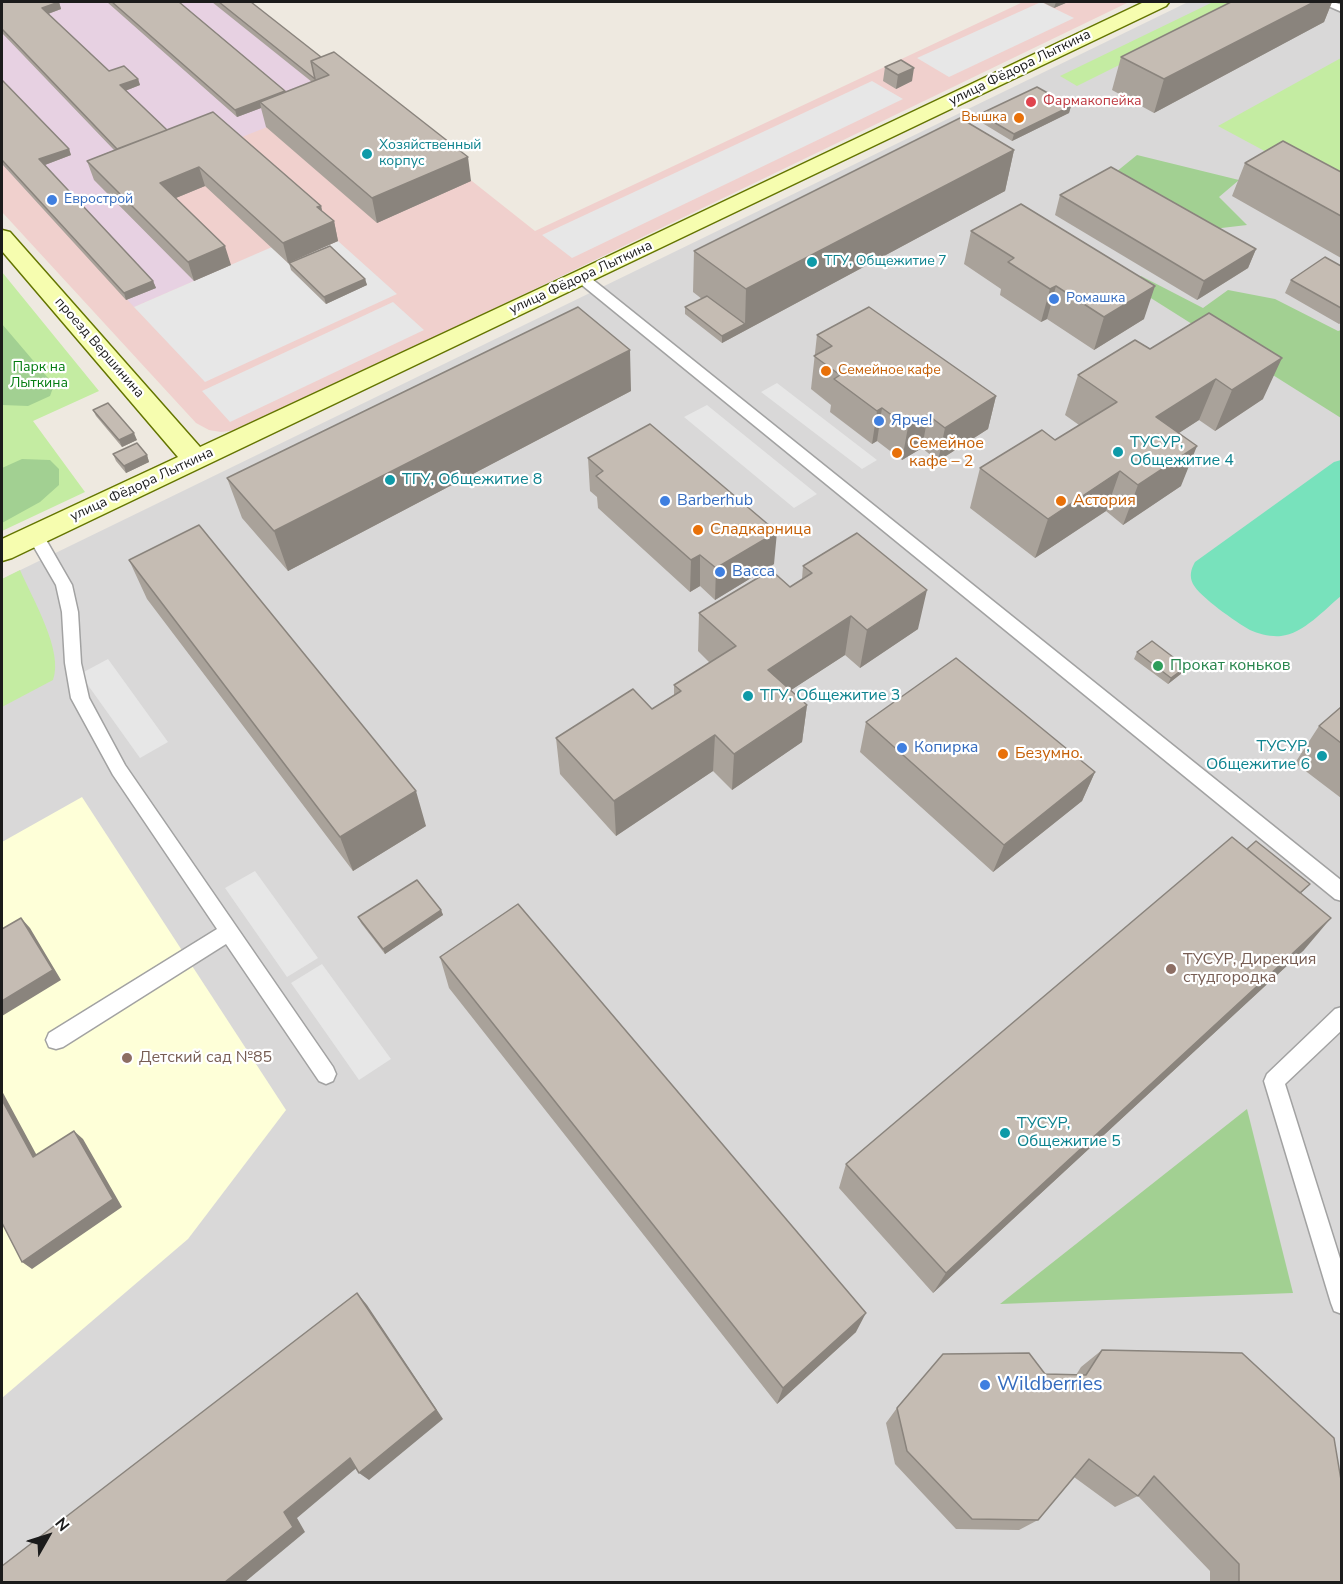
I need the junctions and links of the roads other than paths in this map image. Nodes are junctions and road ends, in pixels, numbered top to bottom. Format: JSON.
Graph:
{"nodes":[{"id":1,"x":1159,"y":2,"type":"edge"},
{"id":2,"x":1324,"y":2,"type":"edge"},
{"id":3,"x":1341,"y":9,"type":"edge"},
{"id":4,"x":2,"y":237,"type":"edge"},
{"id":5,"x":582,"y":278,"type":"junction"},
{"id":6,"x":196,"y":460,"type":"junction"},
{"id":7,"x":35,"y":535,"type":"junction"},
{"id":8,"x":2,"y":551,"type":"edge"},
{"id":9,"x":1341,"y":893,"type":"edge"},
{"id":10,"x":229,"y":932,"type":"junction"},
{"id":11,"x":1341,"y":1016,"type":"edge"},
{"id":12,"x":56,"y":1040,"type":"dead end"},
{"id":13,"x":326,"y":1074,"type":"dead end"},
{"id":14,"x":1341,"y":1303,"type":"edge"}],
"edges":[{"from":1,"to":5,"type":"street","name":"улица Фёдора Лыткина"},
{"from":2,"to":3,"type":"lane"},
{"from":4,"to":6,"type":"street","name":"проезд Вершинина"},
{"from":5,"to":6,"type":"street","name":"улица Фёдора Лыткина"},
{"from":5,"to":9,"type":"lane"},
{"from":6,"to":7,"type":"street","name":"улица Фёдора Лыткина"},
{"from":7,"to":8,"type":"street","name":"улица Фёдора Лыткина"},
{"from":7,"to":10,"type":"lane"},
{"from":10,"to":12,"type":"lane"},
{"from":10,"to":13,"type":"lane"},
{"from":11,"to":14,"type":"lane"}]}
